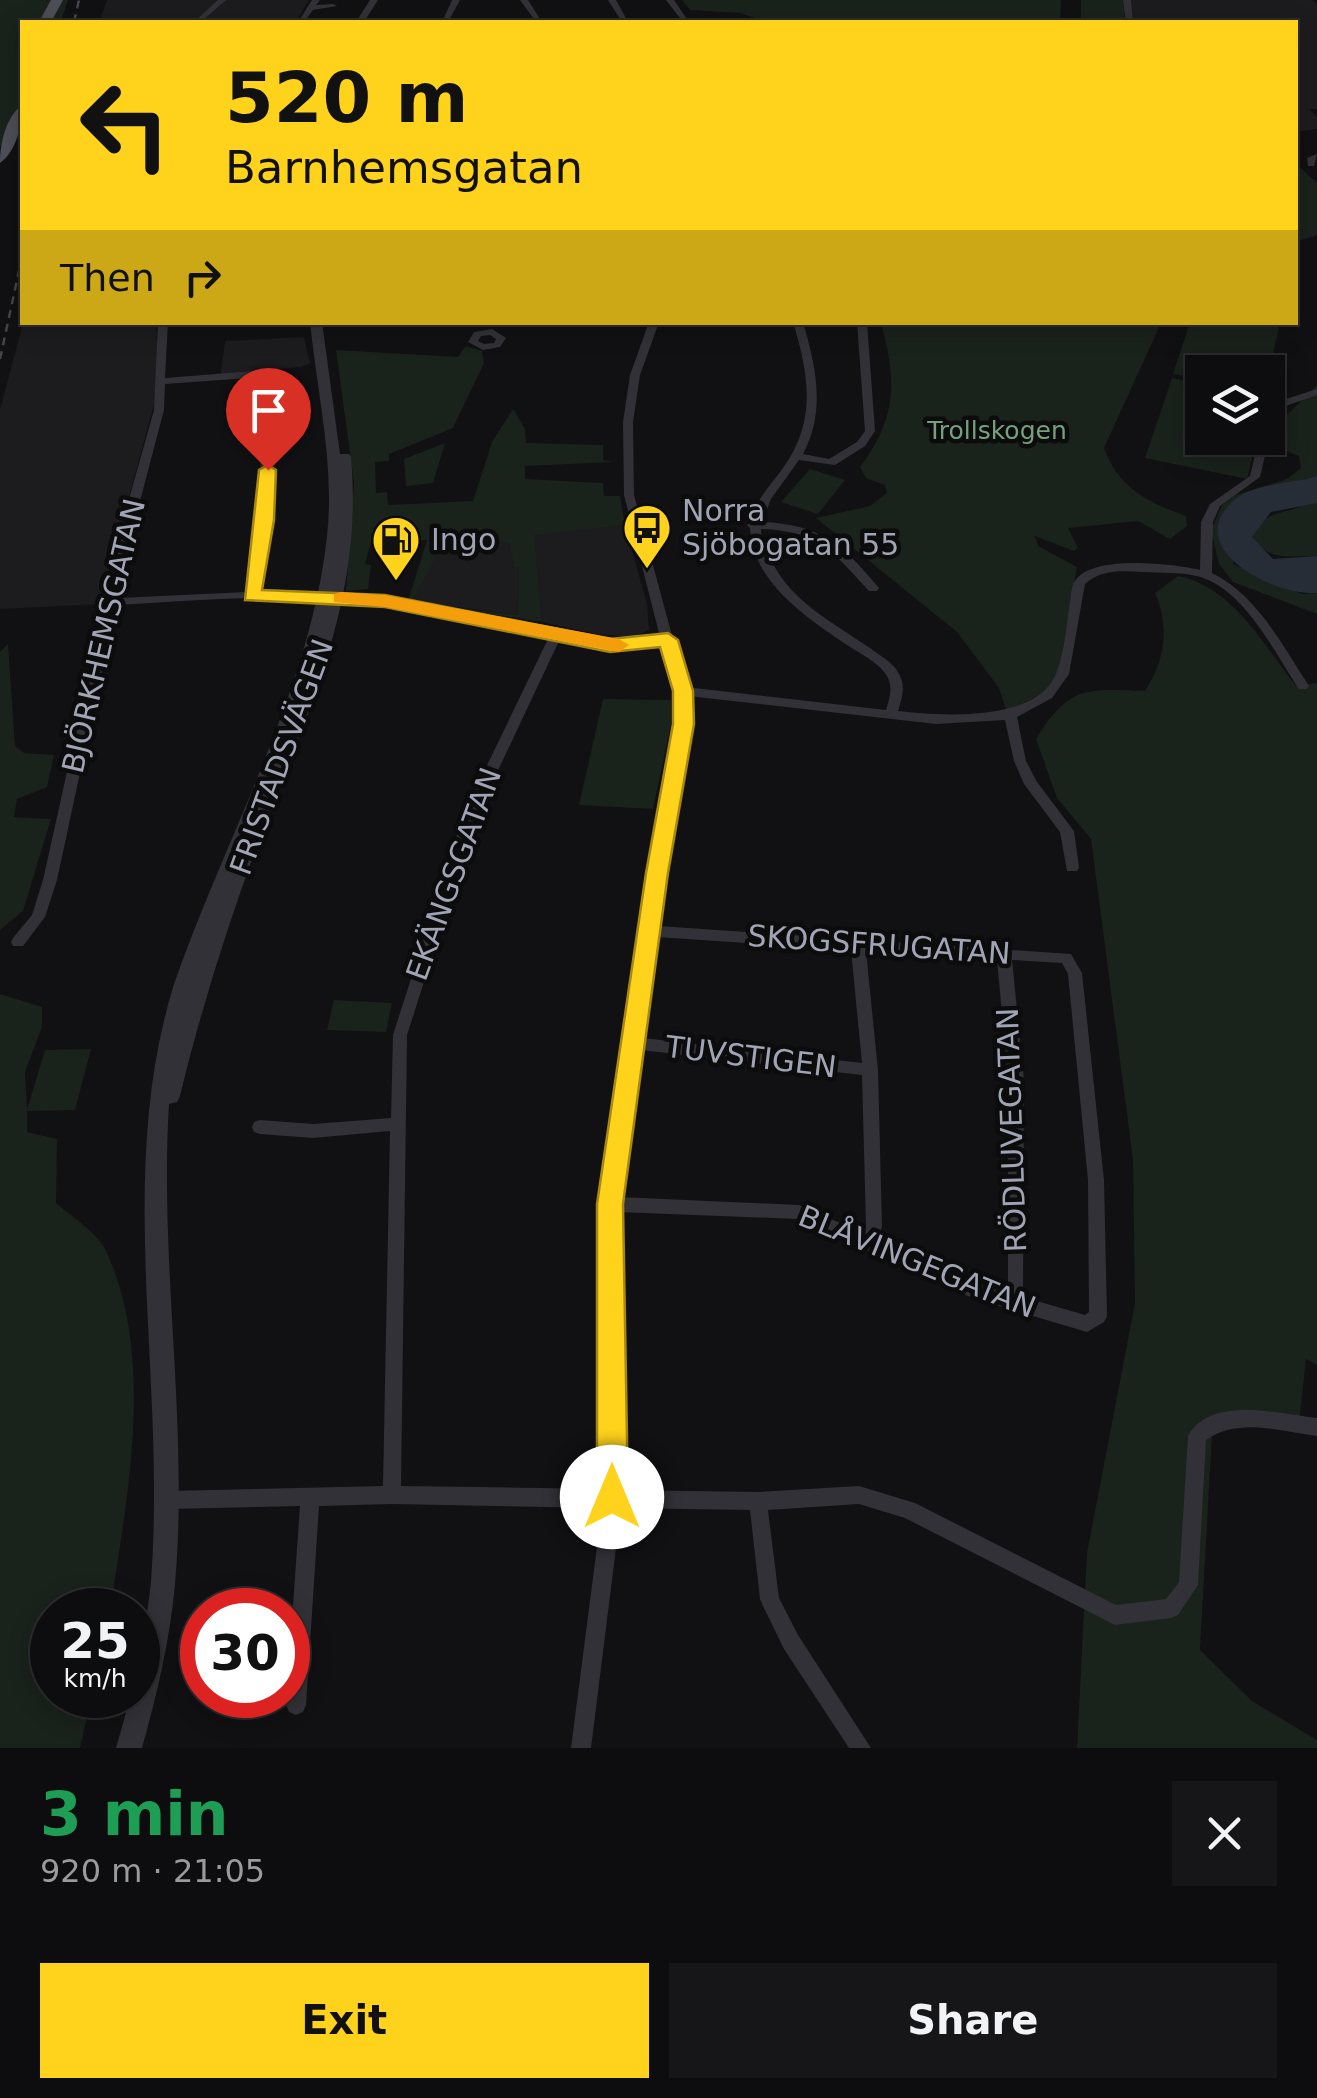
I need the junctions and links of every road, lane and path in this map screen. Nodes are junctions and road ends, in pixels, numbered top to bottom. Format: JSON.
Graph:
{"nodes":[{"id":1,"x":222,"y":0,"type":"edge"},
{"id":2,"x":313,"y":4,"type":"edge"},
{"id":3,"x":333,"y":6,"type":"dead end"},
{"id":4,"x":198,"y":20,"type":"edge"},
{"id":5,"x":20,"y":114,"type":"edge"},
{"id":6,"x":0,"y":159,"type":"edge"},
{"id":7,"x":163,"y":325,"type":"edge"},
{"id":8,"x":316,"y":325,"type":"edge"},
{"id":9,"x":326,"y":325,"type":"edge"},
{"id":10,"x":653,"y":325,"type":"edge"},
{"id":11,"x":799,"y":325,"type":"edge"},
{"id":12,"x":862,"y":325,"type":"edge"},
{"id":13,"x":265,"y":373,"type":"joint"},
{"id":14,"x":163,"y":382,"type":"junction"},
{"id":15,"x":1317,"y":392,"type":"edge"},
{"id":16,"x":1285,"y":403,"type":"edge"},
{"id":17,"x":1260,"y":455,"type":"edge"},
{"id":18,"x":797,"y":456,"type":"junction"},
{"id":19,"x":753,"y":525,"type":"junction"},
{"id":20,"x":1206,"y":575,"type":"junction"},
{"id":21,"x":873,"y":588,"type":"dead end"},
{"id":22,"x":252,"y":596,"type":"junction"},
{"id":23,"x":330,"y":597,"type":"junction"},
{"id":24,"x":111,"y":602,"type":"junction"},
{"id":25,"x":556,"y":636,"type":"junction"},
{"id":26,"x":668,"y":640,"type":"junction"},
{"id":27,"x":1303,"y":686,"type":"dead end"},
{"id":28,"x":683,"y":691,"type":"junction"},
{"id":29,"x":890,"y":715,"type":"junction"},
{"id":30,"x":1010,"y":716,"type":"junction"},
{"id":31,"x":1072,"y":868,"type":"dead end"},
{"id":32,"x":649,"y":931,"type":"junction"},
{"id":33,"x":18,"y":942,"type":"dead end"},
{"id":34,"x":858,"y":947,"type":"junction"},
{"id":35,"x":1004,"y":955,"type":"junction"},
{"id":36,"x":1066,"y":958,"type":"joint"},
{"id":37,"x":632,"y":1043,"type":"junction"},
{"id":38,"x":870,"y":1070,"type":"junction"},
{"id":39,"x":398,"y":1124,"type":"junction"},
{"id":40,"x":260,"y":1127,"type":"dead end"},
{"id":41,"x":610,"y":1204,"type":"junction"},
{"id":42,"x":868,"y":1242,"type":"junction"},
{"id":43,"x":1012,"y":1306,"type":"junction"},
{"id":44,"x":1317,"y":1428,"type":"edge"},
{"id":45,"x":392,"y":1495,"type":"junction"},
{"id":46,"x":612,"y":1497,"type":"junction"},
{"id":47,"x":310,"y":1498,"type":"junction"},
{"id":48,"x":169,"y":1500,"type":"junction"},
{"id":49,"x":758,"y":1502,"type":"junction"},
{"id":50,"x":304,"y":1588,"type":"edge"},
{"id":51,"x":130,"y":1748,"type":"edge"},
{"id":52,"x":581,"y":1748,"type":"edge"},
{"id":53,"x":860,"y":1748,"type":"edge"}],
"edges":[{"from":1,"to":4,"type":"street"},
{"from":2,"to":3,"type":"street"},
{"from":5,"to":6,"type":"main road"},
{"from":7,"to":14,"type":"street","name":"BJÖRKHEMSGATAN"},
{"from":8,"to":23,"type":"street","name":"FRISTADSVÄGEN"},
{"from":9,"to":23,"type":"street","name":"FRISTADSVÄGEN"},
{"from":10,"to":26,"type":"street"},
{"from":11,"to":18,"type":"street"},
{"from":12,"to":18,"type":"street"},
{"from":13,"to":14,"type":"street"},
{"from":13,"to":22,"type":"street"},
{"from":14,"to":24,"type":"street","name":"BJÖRKHEMSGATAN"},
{"from":15,"to":16,"type":"street"},
{"from":17,"to":20,"type":"street"},
{"from":18,"to":19,"type":"street"},
{"from":19,"to":21,"type":"street"},
{"from":19,"to":29,"type":"street"},
{"from":20,"to":27,"type":"street"},
{"from":20,"to":30,"type":"street"},
{"from":22,"to":23,"type":"street"},
{"from":22,"to":24,"type":"street"},
{"from":23,"to":25,"type":"street"},
{"from":23,"to":48,"type":"street","name":"FRISTADSVÄGEN"},
{"from":24,"to":33,"type":"street","name":"BJÖRKHEMSGATAN"},
{"from":25,"to":26,"type":"street"},
{"from":25,"to":39,"type":"street","name":"EKÄNGSGATAN"},
{"from":26,"to":28,"type":"street"},
{"from":28,"to":29,"type":"street"},
{"from":28,"to":32,"type":"street"},
{"from":29,"to":30,"type":"street"},
{"from":30,"to":31,"type":"street"},
{"from":32,"to":34,"type":"street","name":"SKOGSFRUGATAN"},
{"from":32,"to":37,"type":"street"},
{"from":34,"to":35,"type":"street","name":"SKOGSFRUGATAN"},
{"from":34,"to":38,"type":"street"},
{"from":35,"to":36,"type":"street","name":"SKOGSFRUGATAN"},
{"from":35,"to":43,"type":"street","name":"RÖDLUVEGATAN"},
{"from":36,"to":43,"type":"street","name":"BLÅVINGEGATAN"},
{"from":37,"to":38,"type":"street","name":"TUVSTIGEN"},
{"from":37,"to":41,"type":"street"},
{"from":38,"to":42,"type":"street"},
{"from":39,"to":40,"type":"street"},
{"from":39,"to":45,"type":"street","name":"EKÄNGSGATAN"},
{"from":41,"to":42,"type":"street","name":"BLÅVINGEGATAN"},
{"from":41,"to":46,"type":"street"},
{"from":42,"to":43,"type":"street","name":"BLÅVINGEGATAN"},
{"from":44,"to":49,"type":"street"},
{"from":45,"to":46,"type":"street"},
{"from":45,"to":47,"type":"street"},
{"from":46,"to":49,"type":"street"},
{"from":46,"to":52,"type":"street"},
{"from":47,"to":48,"type":"street"},
{"from":47,"to":50,"type":"street"},
{"from":48,"to":51,"type":"street","name":"FRISTADSVÄGEN"},
{"from":49,"to":53,"type":"street"}]}
